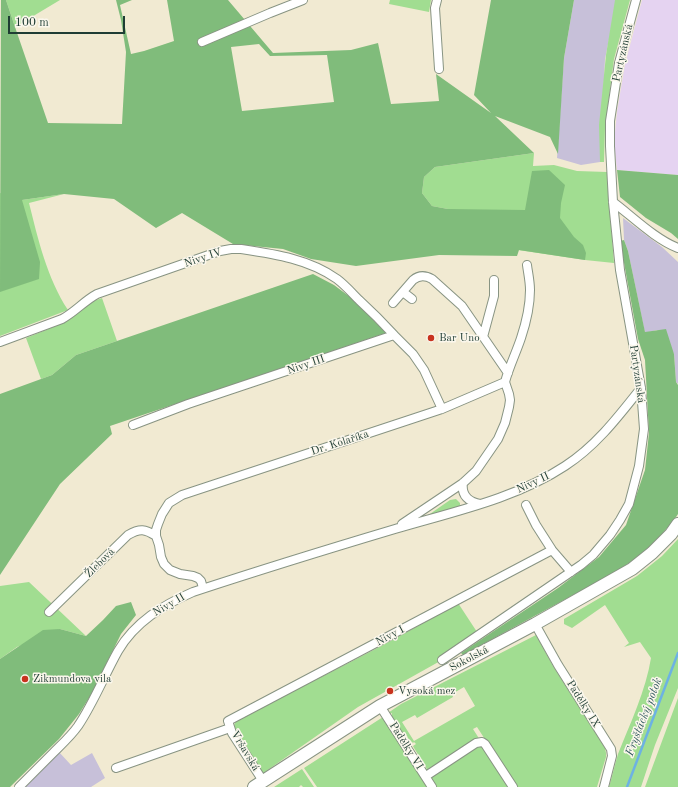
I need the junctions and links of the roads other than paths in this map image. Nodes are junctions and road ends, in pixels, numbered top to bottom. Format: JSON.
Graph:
{"nodes":[{"id":1,"x":303,"y":0,"type":"edge"},
{"id":2,"x":437,"y":0,"type":"edge"},
{"id":3,"x":636,"y":0,"type":"edge"},
{"id":4,"x":202,"y":42,"type":"dead end"},
{"id":5,"x":439,"y":69,"type":"dead end"},
{"id":6,"x":613,"y":202,"type":"junction"},
{"id":7,"x":678,"y":248,"type":"edge"},
{"id":8,"x":527,"y":265,"type":"dead end"},
{"id":9,"x":494,"y":280,"type":"dead end"},
{"id":10,"x":403,"y":292,"type":"junction"},
{"id":11,"x":412,"y":299,"type":"dead end"},
{"id":12,"x":393,"y":303,"type":"dead end"},
{"id":13,"x":394,"y":335,"type":"junction"},
{"id":14,"x":483,"y":338,"type":"junction"},
{"id":15,"x":0,"y":342,"type":"edge"},
{"id":16,"x":508,"y":373,"type":"junction"},
{"id":17,"x":505,"y":382,"type":"junction"},
{"id":18,"x":641,"y":388,"type":"junction"},
{"id":19,"x":442,"y":409,"type":"junction"},
{"id":20,"x":133,"y":424,"type":"dead end"},
{"id":21,"x":463,"y":484,"type":"junction"},
{"id":22,"x":526,"y":504,"type":"dead end"},
{"id":23,"x":481,"y":505,"type":"junction"},
{"id":24,"x":678,"y":524,"type":"edge"},
{"id":25,"x":395,"y":529,"type":"junction"},
{"id":26,"x":156,"y":536,"type":"junction"},
{"id":27,"x":552,"y":550,"type":"junction"},
{"id":28,"x":571,"y":572,"type":"junction"},
{"id":29,"x":203,"y":588,"type":"junction"},
{"id":30,"x":49,"y":612,"type":"dead end"},
{"id":31,"x":535,"y":624,"type":"junction"},
{"id":32,"x":442,"y":660,"type":"dead end"},
{"id":33,"x":380,"y":706,"type":"junction"},
{"id":34,"x":229,"y":724,"type":"junction"},
{"id":35,"x":116,"y":768,"type":"dead end"},
{"id":36,"x":426,"y":776,"type":"junction"},
{"id":37,"x":259,"y":784,"type":"edge"},
{"id":38,"x":19,"y":787,"type":"edge"},
{"id":39,"x":432,"y":787,"type":"edge"},
{"id":40,"x":513,"y":787,"type":"edge"},
{"id":41,"x":604,"y":787,"type":"edge"}],
"edges":[{"from":1,"to":4,"type":"street"},
{"from":2,"to":5,"type":"street"},
{"from":3,"to":6,"type":"street","name":"Partyzánská"},
{"from":6,"to":7,"type":"street"},
{"from":6,"to":18,"type":"street","name":"Partyzánská"},
{"from":8,"to":16,"type":"street"},
{"from":9,"to":14,"type":"street"},
{"from":10,"to":11,"type":"street"},
{"from":10,"to":12,"type":"street"},
{"from":10,"to":14,"type":"street"},
{"from":13,"to":15,"type":"street","name":"Nivy IV"},
{"from":13,"to":19,"type":"street"},
{"from":13,"to":20,"type":"street","name":"Nivy III"},
{"from":14,"to":16,"type":"street"},
{"from":16,"to":17,"type":"street"},
{"from":17,"to":19,"type":"street","name":"Dr. Kolaříka"},
{"from":17,"to":21,"type":"street","name":"Nivy II"},
{"from":18,"to":23,"type":"street","name":"Nivy II"},
{"from":18,"to":28,"type":"street","name":"Partyzánská"},
{"from":19,"to":26,"type":"street","name":"Dr. Kolaříka"},
{"from":21,"to":23,"type":"street"},
{"from":21,"to":25,"type":"street","name":"Nivy II"},
{"from":22,"to":27,"type":"street"},
{"from":23,"to":25,"type":"street","name":"Nivy II"},
{"from":24,"to":31,"type":"main road","name":"Sokolská"},
{"from":25,"to":29,"type":"street","name":"Nivy II"},
{"from":26,"to":29,"type":"street","name":"Dr. Kolaříka"},
{"from":26,"to":30,"type":"street","name":"Žlebová"},
{"from":27,"to":28,"type":"street"},
{"from":27,"to":34,"type":"street","name":"Nivy I"},
{"from":28,"to":32,"type":"street","name":"Partyzánská"},
{"from":29,"to":38,"type":"street","name":"Nivy II"},
{"from":31,"to":33,"type":"main road","name":"Sokolská"},
{"from":31,"to":41,"type":"street","name":"Padělky IX"},
{"from":33,"to":36,"type":"street","name":"Padělky VI"},
{"from":33,"to":37,"type":"main road","name":"Sokolská"},
{"from":34,"to":35,"type":"street","name":"Nivy I"},
{"from":34,"to":37,"type":"street","name":"Vršavská"},
{"from":36,"to":39,"type":"street","name":"Padělky VI"},
{"from":36,"to":40,"type":"street"}]}
